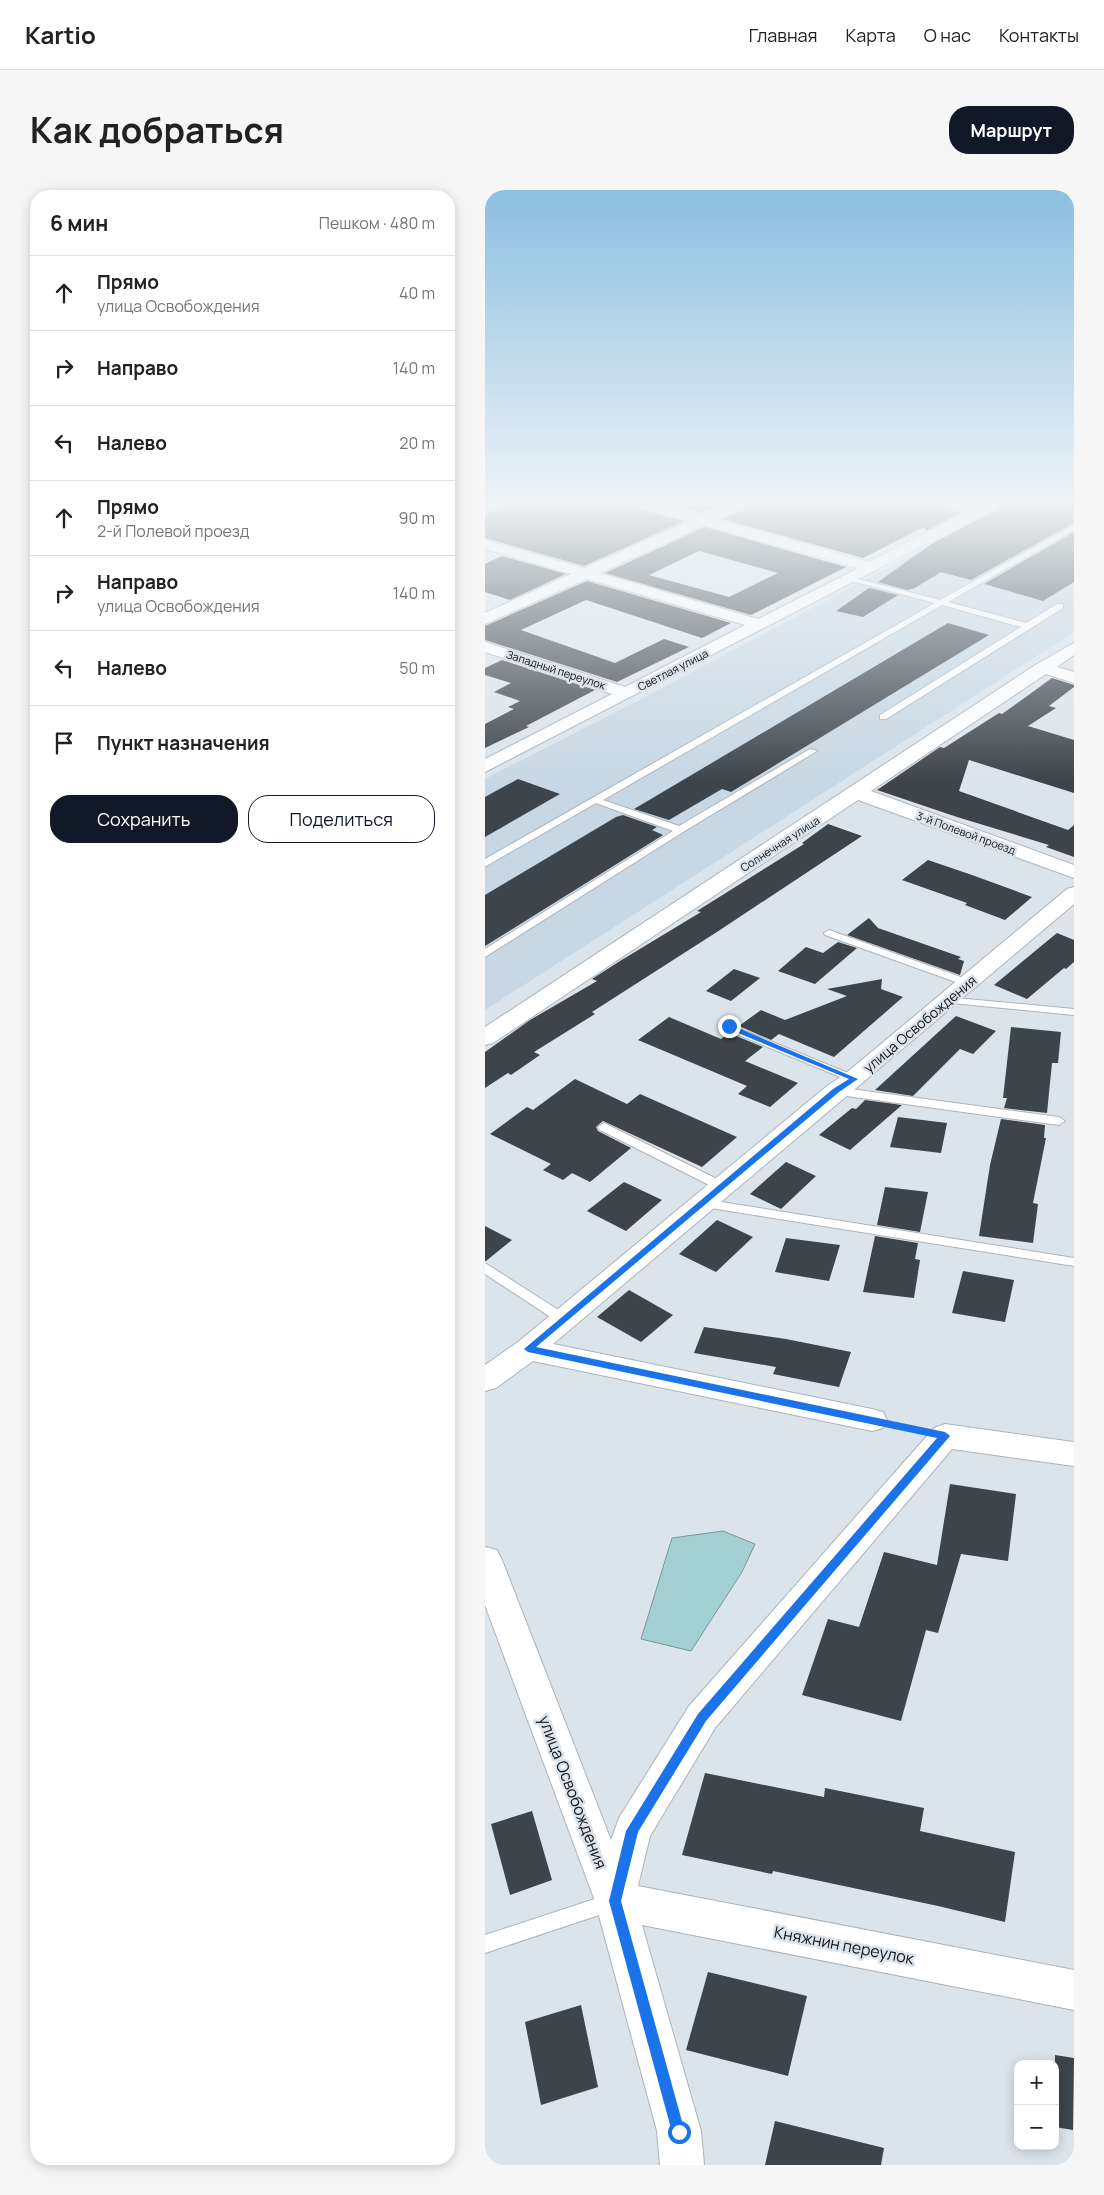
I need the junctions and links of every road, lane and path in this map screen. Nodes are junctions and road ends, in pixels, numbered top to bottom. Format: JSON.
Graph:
{"nodes":[{"id":1,"x":534,"y":596,"type":"edge"},
{"id":2,"x":662,"y":596,"type":"edge"},
{"id":3,"x":815,"y":596,"type":"edge"},
{"id":4,"x":915,"y":596,"type":"edge"},
{"id":5,"x":952,"y":596,"type":"edge"},
{"id":6,"x":940,"y":603,"type":"junction"},
{"id":7,"x":1060,"y":606,"type":"dead end"},
{"id":8,"x":485,"y":619,"type":"edge"},
{"id":9,"x":761,"y":625,"type":"junction"},
{"id":10,"x":1027,"y":626,"type":"junction"},
{"id":11,"x":485,"y":648,"type":"edge"},
{"id":12,"x":1074,"y":648,"type":"edge"},
{"id":13,"x":1043,"y":668,"type":"junction"},
{"id":14,"x":1074,"y":678,"type":"edge"},
{"id":15,"x":627,"y":693,"type":"junction"},
{"id":16,"x":883,"y":717,"type":"dead end"},
{"id":17,"x":813,"y":751,"type":"dead end"},
{"id":18,"x":485,"y":766,"type":"edge"},
{"id":19,"x":857,"y":793,"type":"junction"},
{"id":20,"x":595,"y":800,"type":"junction"},
{"id":21,"x":680,"y":830,"type":"junction"},
{"id":22,"x":485,"y":862,"type":"edge"},
{"id":23,"x":1074,"y":872,"type":"edge"},
{"id":24,"x":1074,"y":892,"type":"edge"},
{"id":25,"x":829,"y":933,"type":"dead end"},
{"id":26,"x":485,"y":954,"type":"edge"},
{"id":27,"x":968,"y":983,"type":"junction"},
{"id":28,"x":945,"y":1000,"type":"junction"},
{"id":29,"x":1074,"y":1012,"type":"edge"},
{"id":30,"x":729,"y":1026,"type":"dead end"},
{"id":31,"x":485,"y":1038,"type":"edge"},
{"id":32,"x":845,"y":1085,"type":"junction"},
{"id":33,"x":1059,"y":1121,"type":"dead end"},
{"id":34,"x":604,"y":1127,"type":"dead end"},
{"id":35,"x":723,"y":1187,"type":"junction"},
{"id":36,"x":702,"y":1203,"type":"junction"},
{"id":37,"x":1074,"y":1262,"type":"edge"},
{"id":38,"x":485,"y":1268,"type":"edge"},
{"id":39,"x":563,"y":1319,"type":"junction"},
{"id":40,"x":528,"y":1349,"type":"junction"},
{"id":41,"x":485,"y":1380,"type":"edge"},
{"id":42,"x":872,"y":1420,"type":"joint"},
{"id":43,"x":945,"y":1436,"type":"junction"},
{"id":44,"x":1074,"y":1454,"type":"edge"},
{"id":45,"x":486,"y":1565,"type":"edge"},
{"id":46,"x":615,"y":1901,"type":"junction"},
{"id":47,"x":485,"y":1944,"type":"edge"},
{"id":48,"x":1074,"y":1990,"type":"edge"},
{"id":49,"x":682,"y":2165,"type":"edge"}],
"edges":[{"from":1,"to":8,"type":"street"},
{"from":2,"to":9,"type":"street"},
{"from":3,"to":9,"type":"street","name":"Светлая улица"},
{"from":4,"to":6,"type":"lane"},
{"from":5,"to":6,"type":"lane"},
{"from":6,"to":10,"type":"lane"},
{"from":6,"to":20,"type":"lane"},
{"from":7,"to":10,"type":"lane"},
{"from":9,"to":15,"type":"street","name":"Светлая улица"},
{"from":10,"to":16,"type":"lane"},
{"from":11,"to":15,"type":"street","name":"Западный переулок"},
{"from":12,"to":13,"type":"street","name":"Солнечная улица"},
{"from":13,"to":14,"type":"street"},
{"from":13,"to":19,"type":"street","name":"Солнечная улица"},
{"from":15,"to":18,"type":"street","name":"Светлая улица"},
{"from":17,"to":21,"type":"lane"},
{"from":19,"to":23,"type":"street","name":"3-й Полевой проезд"},
{"from":19,"to":31,"type":"street","name":"Солнечная улица"},
{"from":20,"to":21,"type":"lane"},
{"from":20,"to":22,"type":"lane"},
{"from":21,"to":26,"type":"lane"},
{"from":24,"to":27,"type":"street","name":"улица Освобождения"},
{"from":25,"to":27,"type":"lane"},
{"from":27,"to":28,"type":"street","name":"улица Освобождения"},
{"from":28,"to":29,"type":"lane"},
{"from":28,"to":32,"type":"street","name":"улица Освобождения"},
{"from":30,"to":32,"type":"lane"},
{"from":32,"to":33,"type":"lane"},
{"from":32,"to":35,"type":"street","name":"улица Освобождения"},
{"from":34,"to":35,"type":"lane"},
{"from":35,"to":36,"type":"street","name":"улица Освобождения"},
{"from":36,"to":37,"type":"lane"},
{"from":36,"to":39,"type":"street","name":"улица Освобождения"},
{"from":38,"to":39,"type":"lane"},
{"from":39,"to":40,"type":"street","name":"улица Освобождения"},
{"from":40,"to":41,"type":"street","name":"улица Освобождения"},
{"from":40,"to":42,"type":"street"},
{"from":42,"to":43,"type":"path"},
{"from":43,"to":44,"type":"street"},
{"from":43,"to":46,"type":"street"},
{"from":45,"to":46,"type":"street","name":"улица Освобождения"},
{"from":46,"to":47,"type":"lane"},
{"from":46,"to":48,"type":"street","name":"Княжнин переулок"},
{"from":46,"to":49,"type":"street","name":"улица Освобождения"}]}
